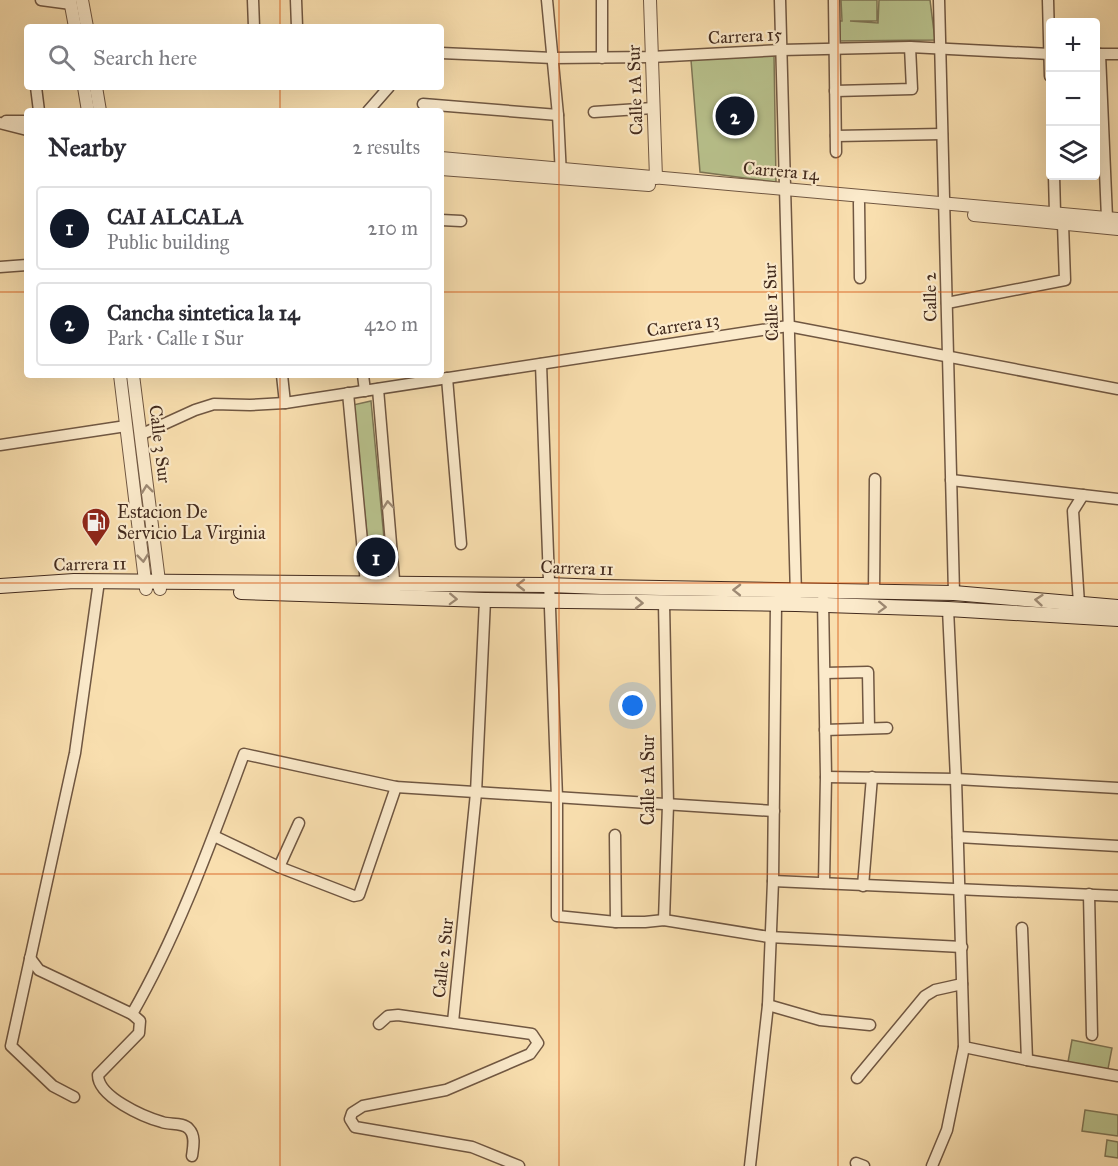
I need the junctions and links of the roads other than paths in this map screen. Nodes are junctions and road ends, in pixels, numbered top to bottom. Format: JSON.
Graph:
{"nodes":[{"id":1,"x":41,"y":0,"type":"edge"},
{"id":2,"x":252,"y":0,"type":"edge"},
{"id":3,"x":296,"y":0,"type":"edge"},
{"id":4,"x":547,"y":0,"type":"edge"},
{"id":5,"x":602,"y":0,"type":"edge"},
{"id":6,"x":650,"y":0,"type":"edge"},
{"id":7,"x":780,"y":0,"type":"edge"},
{"id":8,"x":834,"y":0,"type":"edge"},
{"id":9,"x":939,"y":0,"type":"edge"},
{"id":10,"x":1048,"y":0,"type":"edge"},
{"id":11,"x":75,"y":1,"type":"edge"},
{"id":12,"x":1049,"y":18,"type":"edge"},
{"id":13,"x":75,"y":24,"type":"edge"},
{"id":14,"x":86,"y":24,"type":"edge"},
{"id":15,"x":254,"y":24,"type":"edge"},
{"id":16,"x":297,"y":24,"type":"edge"},
{"id":17,"x":910,"y":47,"type":"junction"},
{"id":18,"x":836,"y":49,"type":"junction"},
{"id":19,"x":781,"y":50,"type":"junction"},
{"id":20,"x":940,"y":50,"type":"junction"},
{"id":21,"x":444,"y":53,"type":"edge"},
{"id":22,"x":1046,"y":54,"type":"edge"},
{"id":23,"x":1100,"y":54,"type":"edge"},
{"id":24,"x":1118,"y":54,"type":"edge"},
{"id":25,"x":651,"y":57,"type":"junction"},
{"id":26,"x":553,"y":58,"type":"junction"},
{"id":27,"x":602,"y":58,"type":"junction"},
{"id":28,"x":1100,"y":72,"type":"edge"},
{"id":29,"x":36,"y":90,"type":"edge"},
{"id":30,"x":84,"y":90,"type":"edge"},
{"id":31,"x":96,"y":90,"type":"edge"},
{"id":32,"x":386,"y":90,"type":"edge"},
{"id":33,"x":835,"y":91,"type":"junction"},
{"id":34,"x":423,"y":104,"type":"dead end"},
{"id":35,"x":39,"y":108,"type":"edge"},
{"id":36,"x":88,"y":108,"type":"edge"},
{"id":37,"x":100,"y":108,"type":"edge"},
{"id":38,"x":371,"y":108,"type":"edge"},
{"id":39,"x":653,"y":108,"type":"junction"},
{"id":40,"x":594,"y":112,"type":"dead end"},
{"id":41,"x":558,"y":115,"type":"junction"},
{"id":42,"x":24,"y":121,"type":"edge"},
{"id":43,"x":0,"y":122,"type":"edge"},
{"id":44,"x":24,"y":129,"type":"edge"},
{"id":45,"x":942,"y":134,"type":"junction"},
{"id":46,"x":836,"y":136,"type":"junction"},
{"id":47,"x":836,"y":152,"type":"dead end"},
{"id":48,"x":444,"y":158,"type":"edge"},
{"id":49,"x":444,"y":169,"type":"edge"},
{"id":50,"x":561,"y":174,"type":"junction"},
{"id":51,"x":656,"y":178,"type":"junction"},
{"id":52,"x":1054,"y":180,"type":"edge"},
{"id":53,"x":706,"y":186,"type":"junction"},
{"id":54,"x":785,"y":193,"type":"junction"},
{"id":55,"x":859,"y":203,"type":"junction"},
{"id":56,"x":944,"y":208,"type":"junction"},
{"id":57,"x":1055,"y":213,"type":"junction"},
{"id":58,"x":1113,"y":219,"type":"edge"},
{"id":59,"x":444,"y":220,"type":"edge"},
{"id":60,"x":461,"y":221,"type":"dead end"},
{"id":61,"x":1063,"y":224,"type":"junction"},
{"id":62,"x":1118,"y":228,"type":"edge"},
{"id":63,"x":24,"y":266,"type":"edge"},
{"id":64,"x":0,"y":267,"type":"edge"},
{"id":65,"x":860,"y":278,"type":"dead end"},
{"id":66,"x":946,"y":303,"type":"junction"},
{"id":67,"x":788,"y":326,"type":"junction"},
{"id":68,"x":948,"y":355,"type":"junction"},
{"id":69,"x":541,"y":364,"type":"junction"},
{"id":70,"x":120,"y":378,"type":"edge"},
{"id":71,"x":133,"y":378,"type":"edge"},
{"id":72,"x":282,"y":378,"type":"edge"},
{"id":73,"x":363,"y":378,"type":"edge"},
{"id":74,"x":427,"y":378,"type":"edge"},
{"id":75,"x":447,"y":378,"type":"junction"},
{"id":76,"x":378,"y":388,"type":"junction"},
{"id":77,"x":1118,"y":389,"type":"edge"},
{"id":78,"x":365,"y":391,"type":"junction"},
{"id":79,"x":348,"y":393,"type":"junction"},
{"id":80,"x":285,"y":403,"type":"junction"},
{"id":81,"x":126,"y":426,"type":"junction"},
{"id":82,"x":140,"y":435,"type":"junction"},
{"id":83,"x":0,"y":445,"type":"edge"},
{"id":84,"x":875,"y":479,"type":"dead end"},
{"id":85,"x":951,"y":480,"type":"junction"},
{"id":86,"x":1083,"y":495,"type":"junction"},
{"id":87,"x":1118,"y":499,"type":"edge"},
{"id":88,"x":461,"y":544,"type":"dead end"},
{"id":89,"x":99,"y":584,"type":"junction"},
{"id":90,"x":366,"y":584,"type":"junction"},
{"id":91,"x":152,"y":585,"type":"junction"},
{"id":92,"x":549,"y":585,"type":"junction"},
{"id":93,"x":0,"y":586,"type":"edge"},
{"id":94,"x":395,"y":590,"type":"junction"},
{"id":95,"x":874,"y":592,"type":"junction"},
{"id":96,"x":954,"y":593,"type":"junction"},
{"id":97,"x":796,"y":598,"type":"junction"},
{"id":98,"x":823,"y":598,"type":"junction"},
{"id":99,"x":485,"y":600,"type":"junction"},
{"id":100,"x":550,"y":601,"type":"junction"},
{"id":101,"x":664,"y":603,"type":"junction"},
{"id":102,"x":776,"y":604,"type":"junction"},
{"id":103,"x":1079,"y":604,"type":"junction"},
{"id":104,"x":1118,"y":607,"type":"edge"},
{"id":105,"x":948,"y":609,"type":"junction"},
{"id":106,"x":1118,"y":619,"type":"edge"},
{"id":107,"x":825,"y":673,"type":"junction"},
{"id":108,"x":869,"y":728,"type":"junction"},
{"id":109,"x":886,"y":728,"type":"dead end"},
{"id":110,"x":825,"y":730,"type":"junction"},
{"id":111,"x":826,"y":777,"type":"junction"},
{"id":112,"x":872,"y":777,"type":"junction"},
{"id":113,"x":956,"y":779,"type":"junction"},
{"id":114,"x":396,"y":787,"type":"junction"},
{"id":115,"x":1118,"y":788,"type":"edge"},
{"id":116,"x":476,"y":793,"type":"junction"},
{"id":117,"x":557,"y":798,"type":"junction"},
{"id":118,"x":668,"y":805,"type":"junction"},
{"id":119,"x":774,"y":811,"type":"junction"},
{"id":120,"x":299,"y":823,"type":"dead end"},
{"id":121,"x":615,"y":835,"type":"dead end"},
{"id":122,"x":214,"y":836,"type":"junction"},
{"id":123,"x":958,"y":837,"type":"junction"},
{"id":124,"x":1118,"y":846,"type":"edge"},
{"id":125,"x":279,"y":867,"type":"junction"},
{"id":126,"x":773,"y":881,"type":"junction"},
{"id":127,"x":824,"y":883,"type":"junction"},
{"id":128,"x":863,"y":886,"type":"junction"},
{"id":129,"x":960,"y":889,"type":"junction"},
{"id":130,"x":1089,"y":894,"type":"junction"},
{"id":131,"x":1118,"y":896,"type":"edge"},
{"id":132,"x":664,"y":920,"type":"junction"},
{"id":133,"x":615,"y":922,"type":"junction"},
{"id":134,"x":1022,"y":928,"type":"dead end"},
{"id":135,"x":770,"y":936,"type":"junction"},
{"id":136,"x":962,"y":947,"type":"junction"},
{"id":137,"x":30,"y":958,"type":"junction"},
{"id":138,"x":962,"y":984,"type":"junction"},
{"id":139,"x":768,"y":1005,"type":"junction"},
{"id":140,"x":132,"y":1014,"type":"junction"},
{"id":141,"x":453,"y":1022,"type":"junction"},
{"id":142,"x":379,"y":1024,"type":"dead end"},
{"id":143,"x":870,"y":1025,"type":"dead end"},
{"id":144,"x":1092,"y":1035,"type":"dead end"},
{"id":145,"x":964,"y":1047,"type":"junction"},
{"id":146,"x":1027,"y":1060,"type":"junction"},
{"id":147,"x":1118,"y":1076,"type":"edge"},
{"id":148,"x":857,"y":1078,"type":"dead end"},
{"id":149,"x":74,"y":1097,"type":"dead end"},
{"id":150,"x":192,"y":1156,"type":"dead end"},
{"id":151,"x":519,"y":1166,"type":"edge"},
{"id":152,"x":750,"y":1166,"type":"edge"},
{"id":153,"x":932,"y":1166,"type":"edge"}],
"edges":[{"from":1,"to":11,"type":"street"},
{"from":2,"to":15,"type":"street"},
{"from":3,"to":16,"type":"street"},
{"from":4,"to":26,"type":"street"},
{"from":5,"to":27,"type":"street"},
{"from":6,"to":25,"type":"street","name":"Calle 1A Sur"},
{"from":7,"to":19,"type":"street","name":"Calle 1 Sur"},
{"from":8,"to":18,"type":"street"},
{"from":9,"to":20,"type":"street","name":"Calle 2"},
{"from":10,"to":12,"type":"street"},
{"from":11,"to":13,"type":"street"},
{"from":11,"to":14,"type":"street"},
{"from":17,"to":18,"type":"street","name":"Carrera 15"},
{"from":17,"to":20,"type":"street","name":"Carrera 15"},
{"from":17,"to":33,"type":"street"},
{"from":18,"to":19,"type":"street","name":"Carrera 15"},
{"from":18,"to":33,"type":"street"},
{"from":19,"to":25,"type":"street","name":"Carrera 15"},
{"from":19,"to":54,"type":"street","name":"Calle 1 Sur"},
{"from":20,"to":22,"type":"street","name":"Carrera 15"},
{"from":20,"to":45,"type":"street","name":"Calle 2"},
{"from":21,"to":26,"type":"street","name":"Carrera 15"},
{"from":23,"to":24,"type":"street"},
{"from":25,"to":27,"type":"street","name":"Carrera 15"},
{"from":25,"to":39,"type":"street","name":"Calle 1A Sur"},
{"from":26,"to":27,"type":"street","name":"Carrera 15"},
{"from":26,"to":41,"type":"street"},
{"from":28,"to":58,"type":"street"},
{"from":29,"to":35,"type":"street"},
{"from":30,"to":36,"type":"street"},
{"from":31,"to":37,"type":"street"},
{"from":32,"to":38,"type":"street"},
{"from":33,"to":46,"type":"street"},
{"from":34,"to":41,"type":"street"},
{"from":39,"to":40,"type":"street"},
{"from":39,"to":51,"type":"street","name":"Calle 1A Sur"},
{"from":41,"to":50,"type":"street"},
{"from":42,"to":43,"type":"street"},
{"from":43,"to":44,"type":"street"},
{"from":45,"to":46,"type":"street"},
{"from":45,"to":56,"type":"street","name":"Calle 2"},
{"from":46,"to":47,"type":"street"},
{"from":48,"to":50,"type":"street","name":"Carrera 14"},
{"from":49,"to":50,"type":"street","name":"Carrera 14"},
{"from":50,"to":51,"type":"street","name":"Carrera 14"},
{"from":50,"to":53,"type":"street","name":"Carrera 14"},
{"from":51,"to":53,"type":"street","name":"Carrera 14"},
{"from":52,"to":57,"type":"street"},
{"from":53,"to":54,"type":"street","name":"Carrera 14"},
{"from":54,"to":55,"type":"street","name":"Carrera 14"},
{"from":54,"to":56,"type":"street","name":"Carrera 14"},
{"from":54,"to":67,"type":"street","name":"Calle 1 Sur"},
{"from":55,"to":56,"type":"street","name":"Carrera 14"},
{"from":55,"to":65,"type":"street"},
{"from":56,"to":57,"type":"street","name":"Carrera 14"},
{"from":56,"to":61,"type":"street","name":"Carrera 14"},
{"from":56,"to":66,"type":"street","name":"Calle 2"},
{"from":57,"to":58,"type":"street","name":"Carrera 14"},
{"from":59,"to":60,"type":"street"},
{"from":61,"to":62,"type":"street","name":"Carrera 14"},
{"from":61,"to":66,"type":"street"},
{"from":63,"to":64,"type":"street"},
{"from":66,"to":68,"type":"street","name":"Calle 2"},
{"from":67,"to":68,"type":"street","name":"Carrera 13"},
{"from":67,"to":69,"type":"street","name":"Carrera 13"},
{"from":67,"to":97,"type":"street","name":"Calle 1 Sur"},
{"from":68,"to":77,"type":"street","name":"Carrera 13"},
{"from":68,"to":85,"type":"street","name":"Calle 2"},
{"from":69,"to":75,"type":"street","name":"Carrera 13"},
{"from":69,"to":92,"type":"street"},
{"from":70,"to":81,"type":"street","name":"Calle 3 Sur"},
{"from":71,"to":82,"type":"street","name":"Calle 3 Sur"},
{"from":72,"to":80,"type":"street"},
{"from":73,"to":78,"type":"street"},
{"from":74,"to":75,"type":"street","name":"Carrera 13"},
{"from":74,"to":76,"type":"street","name":"Carrera 13"},
{"from":75,"to":88,"type":"street"},
{"from":76,"to":78,"type":"street","name":"Carrera 13"},
{"from":94,"to":76,"type":"street","one_way":true},
{"from":78,"to":79,"type":"street","name":"Carrera 13"},
{"from":79,"to":80,"type":"street","name":"Carrera 13"},
{"from":79,"to":90,"type":"street"},
{"from":80,"to":82,"type":"street","name":"Carrera 13"},
{"from":81,"to":83,"type":"street"},
{"from":81,"to":91,"type":"street","name":"Calle 3 Sur","one_way":true},
{"from":91,"to":82,"type":"street","name":"Calle 3 Sur","one_way":true},
{"from":84,"to":95,"type":"street"},
{"from":85,"to":86,"type":"street"},
{"from":85,"to":96,"type":"street","name":"Calle 2"},
{"from":86,"to":87,"type":"street"},
{"from":86,"to":103,"type":"street"},
{"from":89,"to":91,"type":"main road","name":"Carrera 11"},
{"from":89,"to":93,"type":"main road","name":"Carrera 11"},
{"from":89,"to":137,"type":"street"},
{"from":90,"to":91,"type":"main road","name":"Carrera 11"},
{"from":90,"to":94,"type":"main road","name":"Carrera 11"},
{"from":91,"to":94,"type":"main road","name":"Carrera 11"},
{"from":92,"to":94,"type":"main road","name":"Carrera 11","one_way":true},
{"from":97,"to":92,"type":"main road","name":"Carrera 11","one_way":true},
{"from":92,"to":100,"type":"street"},
{"from":94,"to":99,"type":"main road","name":"Carrera 11","one_way":true},
{"from":95,"to":96,"type":"main road","name":"Carrera 11"},
{"from":95,"to":98,"type":"main road","name":"Carrera 11"},
{"from":103,"to":96,"type":"main road","name":"Carrera 11","one_way":true},
{"from":97,"to":98,"type":"main road","name":"Carrera 11"},
{"from":97,"to":102,"type":"main road","name":"Carrera 11"},
{"from":98,"to":105,"type":"main road","name":"Carrera 11","one_way":true},
{"from":98,"to":107,"type":"street"},
{"from":99,"to":100,"type":"main road","name":"Carrera 11"},
{"from":99,"to":116,"type":"street","name":"Calle 2 Sur"},
{"from":100,"to":101,"type":"main road","name":"Carrera 11","one_way":true},
{"from":100,"to":117,"type":"street"},
{"from":101,"to":102,"type":"main road","name":"Carrera 11"},
{"from":101,"to":118,"type":"street","name":"Calle 1A Sur"},
{"from":102,"to":119,"type":"street"},
{"from":103,"to":104,"type":"main road","name":"Carrera 11"},
{"from":105,"to":106,"type":"main road","name":"Carrera 11"},
{"from":105,"to":113,"type":"street"},
{"from":107,"to":108,"type":"street"},
{"from":107,"to":110,"type":"street"},
{"from":108,"to":109,"type":"street"},
{"from":108,"to":110,"type":"street"},
{"from":110,"to":111,"type":"street"},
{"from":111,"to":112,"type":"street"},
{"from":111,"to":127,"type":"street"},
{"from":112,"to":113,"type":"street"},
{"from":112,"to":128,"type":"street"},
{"from":113,"to":115,"type":"street"},
{"from":113,"to":123,"type":"street"},
{"from":114,"to":116,"type":"street"},
{"from":114,"to":122,"type":"street"},
{"from":114,"to":125,"type":"street"},
{"from":116,"to":117,"type":"street"},
{"from":116,"to":141,"type":"street","name":"Calle 2 Sur"},
{"from":117,"to":118,"type":"street"},
{"from":117,"to":133,"type":"street"},
{"from":118,"to":119,"type":"street"},
{"from":118,"to":132,"type":"street","name":"Calle 1A Sur"},
{"from":119,"to":126,"type":"street"},
{"from":120,"to":125,"type":"street"},
{"from":121,"to":133,"type":"street"},
{"from":122,"to":125,"type":"street"},
{"from":122,"to":140,"type":"street"},
{"from":123,"to":124,"type":"street"},
{"from":123,"to":129,"type":"street"},
{"from":126,"to":127,"type":"street"},
{"from":126,"to":135,"type":"street"},
{"from":127,"to":128,"type":"street"},
{"from":128,"to":129,"type":"street"},
{"from":129,"to":130,"type":"street"},
{"from":129,"to":136,"type":"street"},
{"from":130,"to":131,"type":"street"},
{"from":130,"to":144,"type":"street"},
{"from":132,"to":133,"type":"street"},
{"from":132,"to":135,"type":"street"},
{"from":134,"to":146,"type":"street"},
{"from":135,"to":136,"type":"street"},
{"from":135,"to":139,"type":"street"},
{"from":136,"to":138,"type":"street"},
{"from":137,"to":140,"type":"street"},
{"from":137,"to":149,"type":"street"},
{"from":138,"to":145,"type":"street"},
{"from":138,"to":148,"type":"street"},
{"from":139,"to":143,"type":"street"},
{"from":139,"to":152,"type":"street"},
{"from":140,"to":150,"type":"street"},
{"from":141,"to":142,"type":"street"},
{"from":141,"to":151,"type":"street","name":"Calle 2 Sur"},
{"from":145,"to":146,"type":"street"},
{"from":145,"to":153,"type":"street"},
{"from":146,"to":147,"type":"street"}]}
